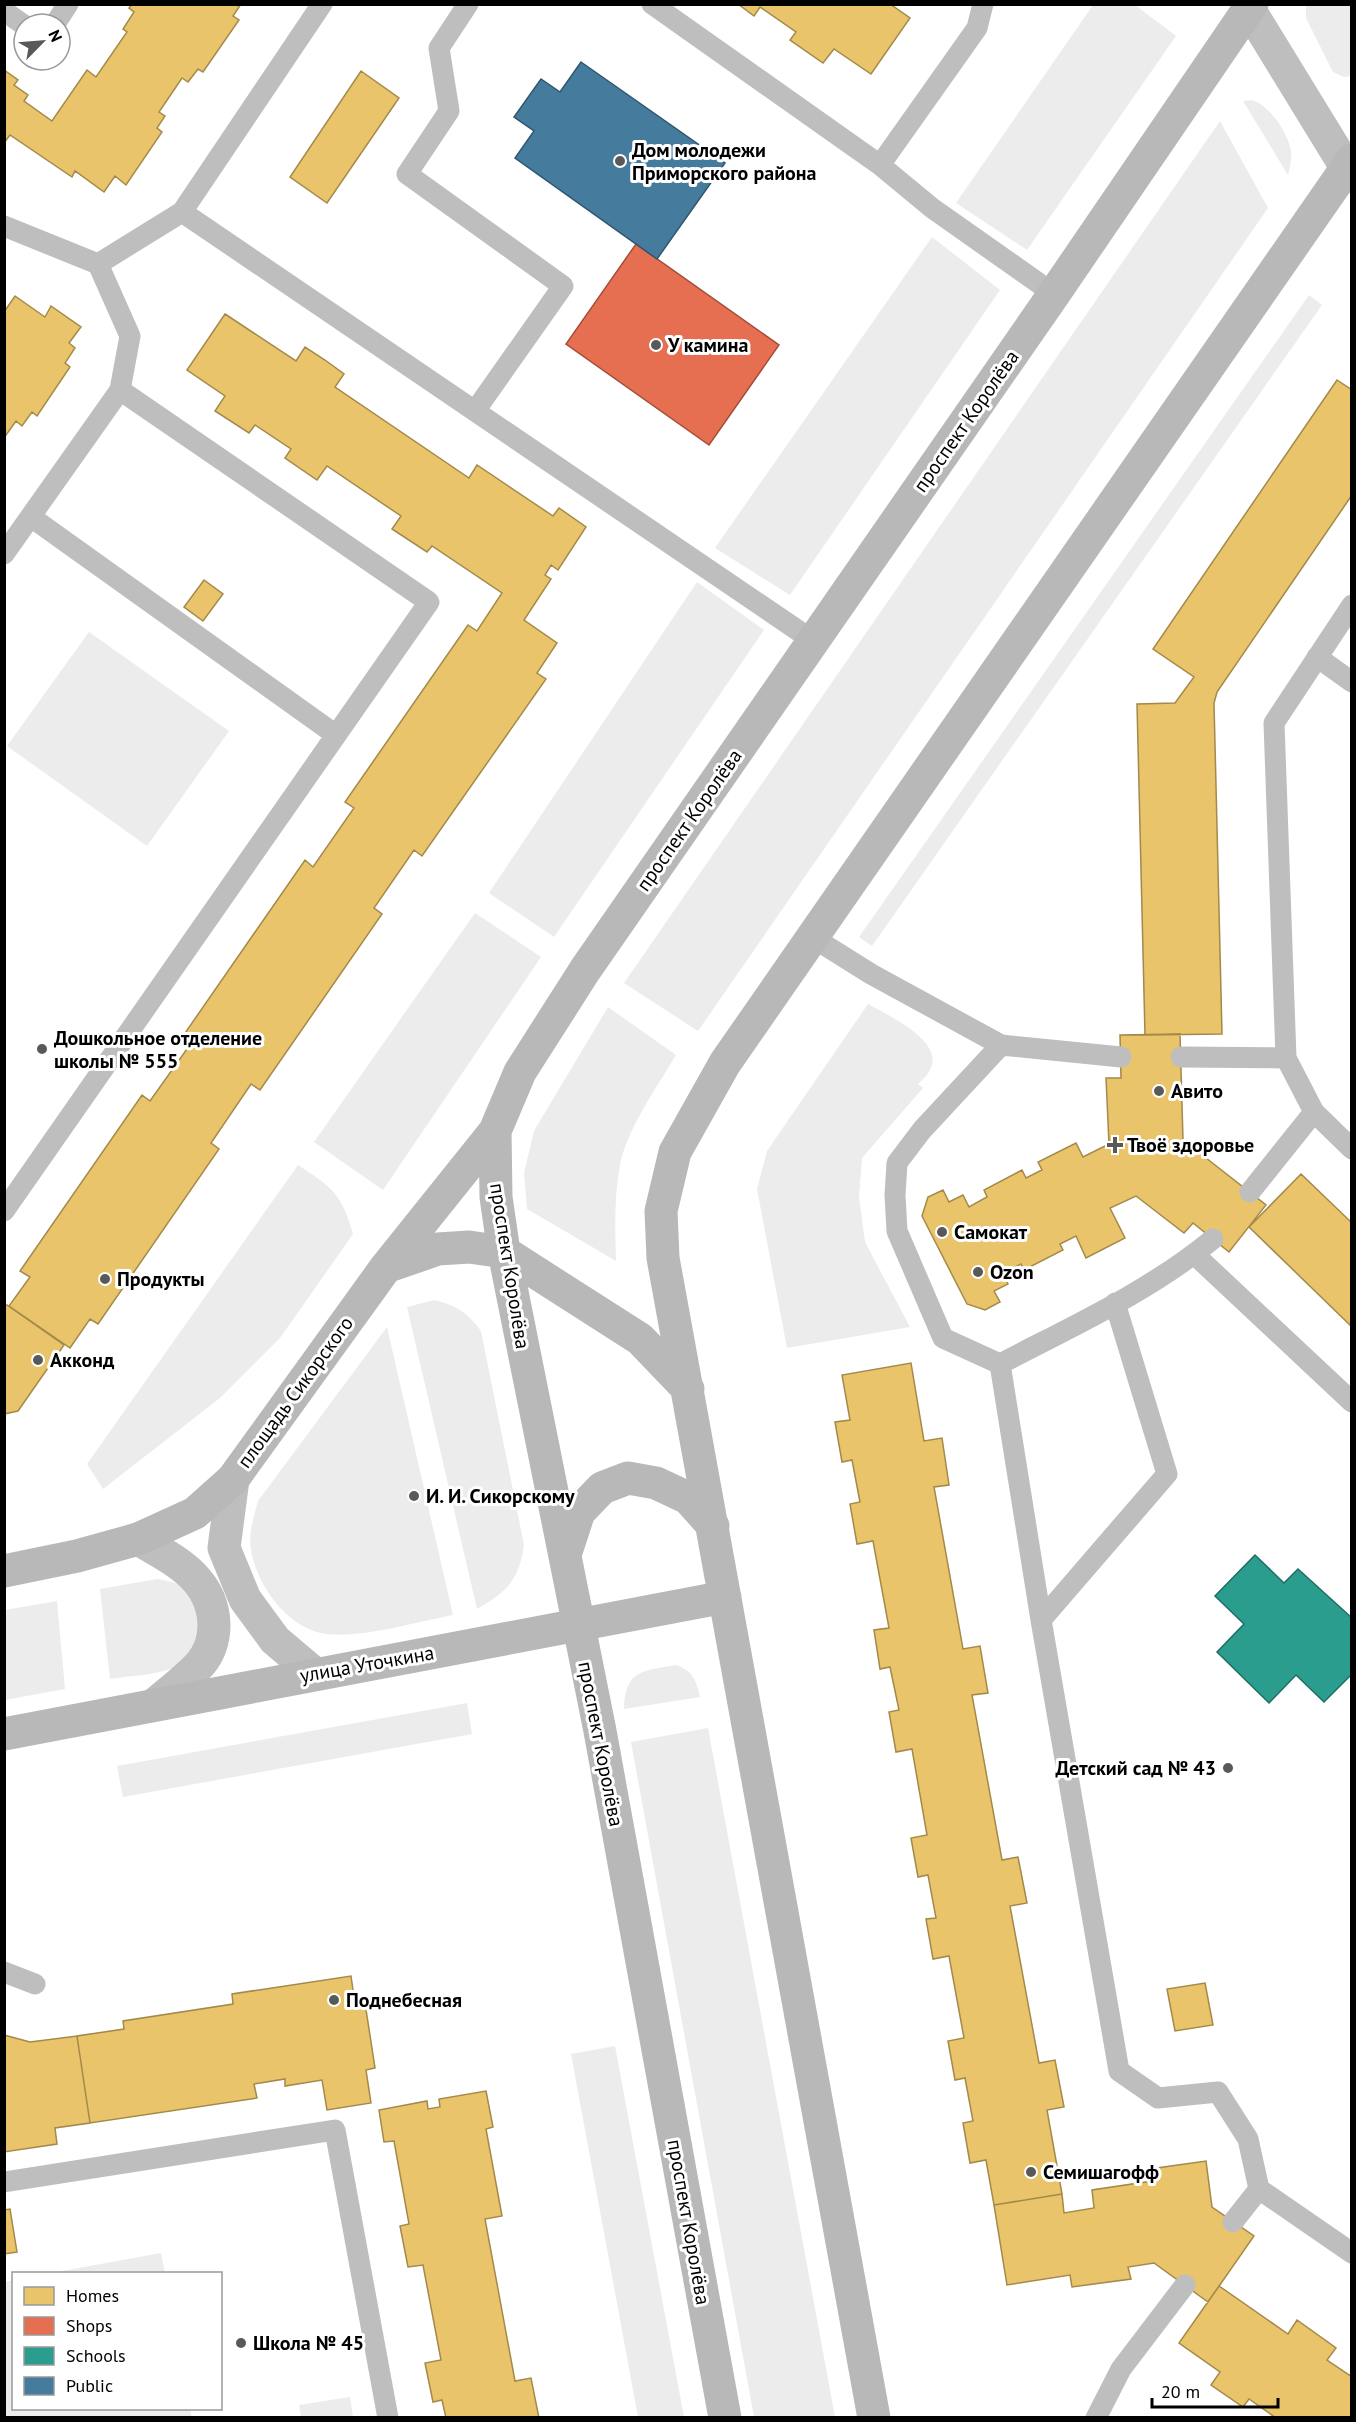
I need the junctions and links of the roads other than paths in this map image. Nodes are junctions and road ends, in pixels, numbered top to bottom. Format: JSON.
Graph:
{"nodes":[{"id":1,"x":322,"y":4,"type":"edge"},
{"id":2,"x":468,"y":4,"type":"edge"},
{"id":3,"x":652,"y":4,"type":"edge"},
{"id":4,"x":983,"y":4,"type":"edge"},
{"id":5,"x":1251,"y":7,"type":"edge"},
{"id":6,"x":880,"y":165,"type":"junction"},
{"id":7,"x":1350,"y":168,"type":"edge"},
{"id":8,"x":182,"y":212,"type":"junction"},
{"id":9,"x":4,"y":226,"type":"edge"},
{"id":10,"x":98,"y":264,"type":"junction"},
{"id":11,"x":1054,"y":294,"type":"junction"},
{"id":12,"x":120,"y":390,"type":"junction"},
{"id":13,"x":475,"y":411,"type":"junction"},
{"id":14,"x":31,"y":517,"type":"junction"},
{"id":15,"x":4,"y":554,"type":"edge"},
{"id":16,"x":1352,"y":605,"type":"edge"},
{"id":17,"x":812,"y":640,"type":"junction"},
{"id":18,"x":1317,"y":657,"type":"junction"},
{"id":19,"x":1352,"y":681,"type":"edge"},
{"id":20,"x":336,"y":735,"type":"junction"},
{"id":21,"x":812,"y":937,"type":"junction"},
{"id":22,"x":1001,"y":1045,"type":"junction"},
{"id":23,"x":1181,"y":1057,"type":"dead end"},
{"id":24,"x":1121,"y":1058,"type":"dead end"},
{"id":25,"x":1286,"y":1058,"type":"junction"},
{"id":26,"x":1314,"y":1112,"type":"junction"},
{"id":27,"x":495,"y":1131,"type":"junction"},
{"id":28,"x":1352,"y":1149,"type":"edge"},
{"id":29,"x":1250,"y":1192,"type":"dead end"},
{"id":30,"x":4,"y":1211,"type":"edge"},
{"id":31,"x":1213,"y":1239,"type":"dead end"},
{"id":32,"x":504,"y":1252,"type":"junction"},
{"id":33,"x":1194,"y":1254,"type":"junction"},
{"id":34,"x":386,"y":1267,"type":"junction"},
{"id":35,"x":1115,"y":1303,"type":"junction"},
{"id":36,"x":1000,"y":1364,"type":"junction"},
{"id":37,"x":688,"y":1389,"type":"junction"},
{"id":38,"x":1352,"y":1402,"type":"edge"},
{"id":39,"x":233,"y":1479,"type":"junction"},
{"id":40,"x":713,"y":1526,"type":"junction"},
{"id":41,"x":138,"y":1539,"type":"junction"},
{"id":42,"x":564,"y":1556,"type":"junction"},
{"id":43,"x":4,"y":1570,"type":"edge"},
{"id":44,"x":725,"y":1597,"type":"junction"},
{"id":45,"x":1041,"y":1620,"type":"junction"},
{"id":46,"x":578,"y":1626,"type":"junction"},
{"id":47,"x":314,"y":1673,"type":"junction"},
{"id":48,"x":155,"y":1704,"type":"junction"},
{"id":49,"x":4,"y":1734,"type":"edge"},
{"id":50,"x":4,"y":1972,"type":"edge"},
{"id":51,"x":35,"y":1984,"type":"dead end"},
{"id":52,"x":4,"y":2182,"type":"edge"},
{"id":53,"x":1259,"y":2189,"type":"junction"},
{"id":54,"x":1233,"y":2222,"type":"dead end"},
{"id":55,"x":1352,"y":2253,"type":"edge"},
{"id":56,"x":1185,"y":2285,"type":"dead end"},
{"id":57,"x":388,"y":2418,"type":"edge"},
{"id":58,"x":725,"y":2418,"type":"edge"},
{"id":59,"x":874,"y":2418,"type":"edge"},
{"id":60,"x":1096,"y":2418,"type":"edge"}],
"edges":[{"from":1,"to":8,"type":"lane"},
{"from":2,"to":13,"type":"lane"},
{"from":3,"to":6,"type":"lane"},
{"from":4,"to":6,"type":"lane"},
{"from":5,"to":7,"type":"street"},
{"from":5,"to":11,"type":"street","name":"проспект Королёва"},
{"from":6,"to":11,"type":"lane"},
{"from":7,"to":21,"type":"street"},
{"from":8,"to":10,"type":"lane"},
{"from":8,"to":13,"type":"lane"},
{"from":9,"to":10,"type":"lane"},
{"from":10,"to":12,"type":"lane"},
{"from":11,"to":17,"type":"street","name":"проспект Королёва"},
{"from":12,"to":14,"type":"lane"},
{"from":12,"to":20,"type":"lane"},
{"from":13,"to":17,"type":"lane"},
{"from":14,"to":15,"type":"lane"},
{"from":14,"to":20,"type":"lane"},
{"from":16,"to":18,"type":"lane"},
{"from":17,"to":27,"type":"street","name":"проспект Королёва"},
{"from":18,"to":19,"type":"lane"},
{"from":18,"to":25,"type":"lane"},
{"from":20,"to":30,"type":"lane"},
{"from":21,"to":22,"type":"lane"},
{"from":21,"to":37,"type":"street"},
{"from":22,"to":24,"type":"lane"},
{"from":22,"to":36,"type":"lane"},
{"from":23,"to":25,"type":"lane"},
{"from":25,"to":26,"type":"lane"},
{"from":26,"to":28,"type":"lane"},
{"from":26,"to":29,"type":"lane"},
{"from":27,"to":32,"type":"street","name":"проспект Королёва"},
{"from":27,"to":34,"type":"street","name":"площадь Сикорского"},
{"from":31,"to":33,"type":"lane"},
{"from":32,"to":34,"type":"street"},
{"from":32,"to":37,"type":"street"},
{"from":32,"to":42,"type":"street","name":"проспект Королёва"},
{"from":33,"to":35,"type":"lane"},
{"from":33,"to":38,"type":"lane"},
{"from":34,"to":39,"type":"street","name":"площадь Сикорского"},
{"from":35,"to":36,"type":"lane"},
{"from":35,"to":45,"type":"lane"},
{"from":36,"to":45,"type":"lane"},
{"from":37,"to":40,"type":"street"},
{"from":39,"to":41,"type":"street"},
{"from":39,"to":47,"type":"street","name":"площадь Сикорского"},
{"from":40,"to":42,"type":"street"},
{"from":40,"to":44,"type":"street"},
{"from":41,"to":43,"type":"street"},
{"from":41,"to":48,"type":"street"},
{"from":42,"to":46,"type":"street","name":"проспект Королёва"},
{"from":44,"to":46,"type":"street"},
{"from":44,"to":59,"type":"street"},
{"from":45,"to":53,"type":"lane"},
{"from":46,"to":47,"type":"street","name":"улица Уточкина"},
{"from":46,"to":58,"type":"street","name":"проспект Королёва"},
{"from":47,"to":48,"type":"street","name":"улица Уточкина"},
{"from":48,"to":49,"type":"street","name":"улица Уточкина"},
{"from":50,"to":51,"type":"lane"},
{"from":52,"to":57,"type":"lane"},
{"from":53,"to":54,"type":"lane"},
{"from":53,"to":55,"type":"lane"},
{"from":56,"to":60,"type":"lane"}]}
